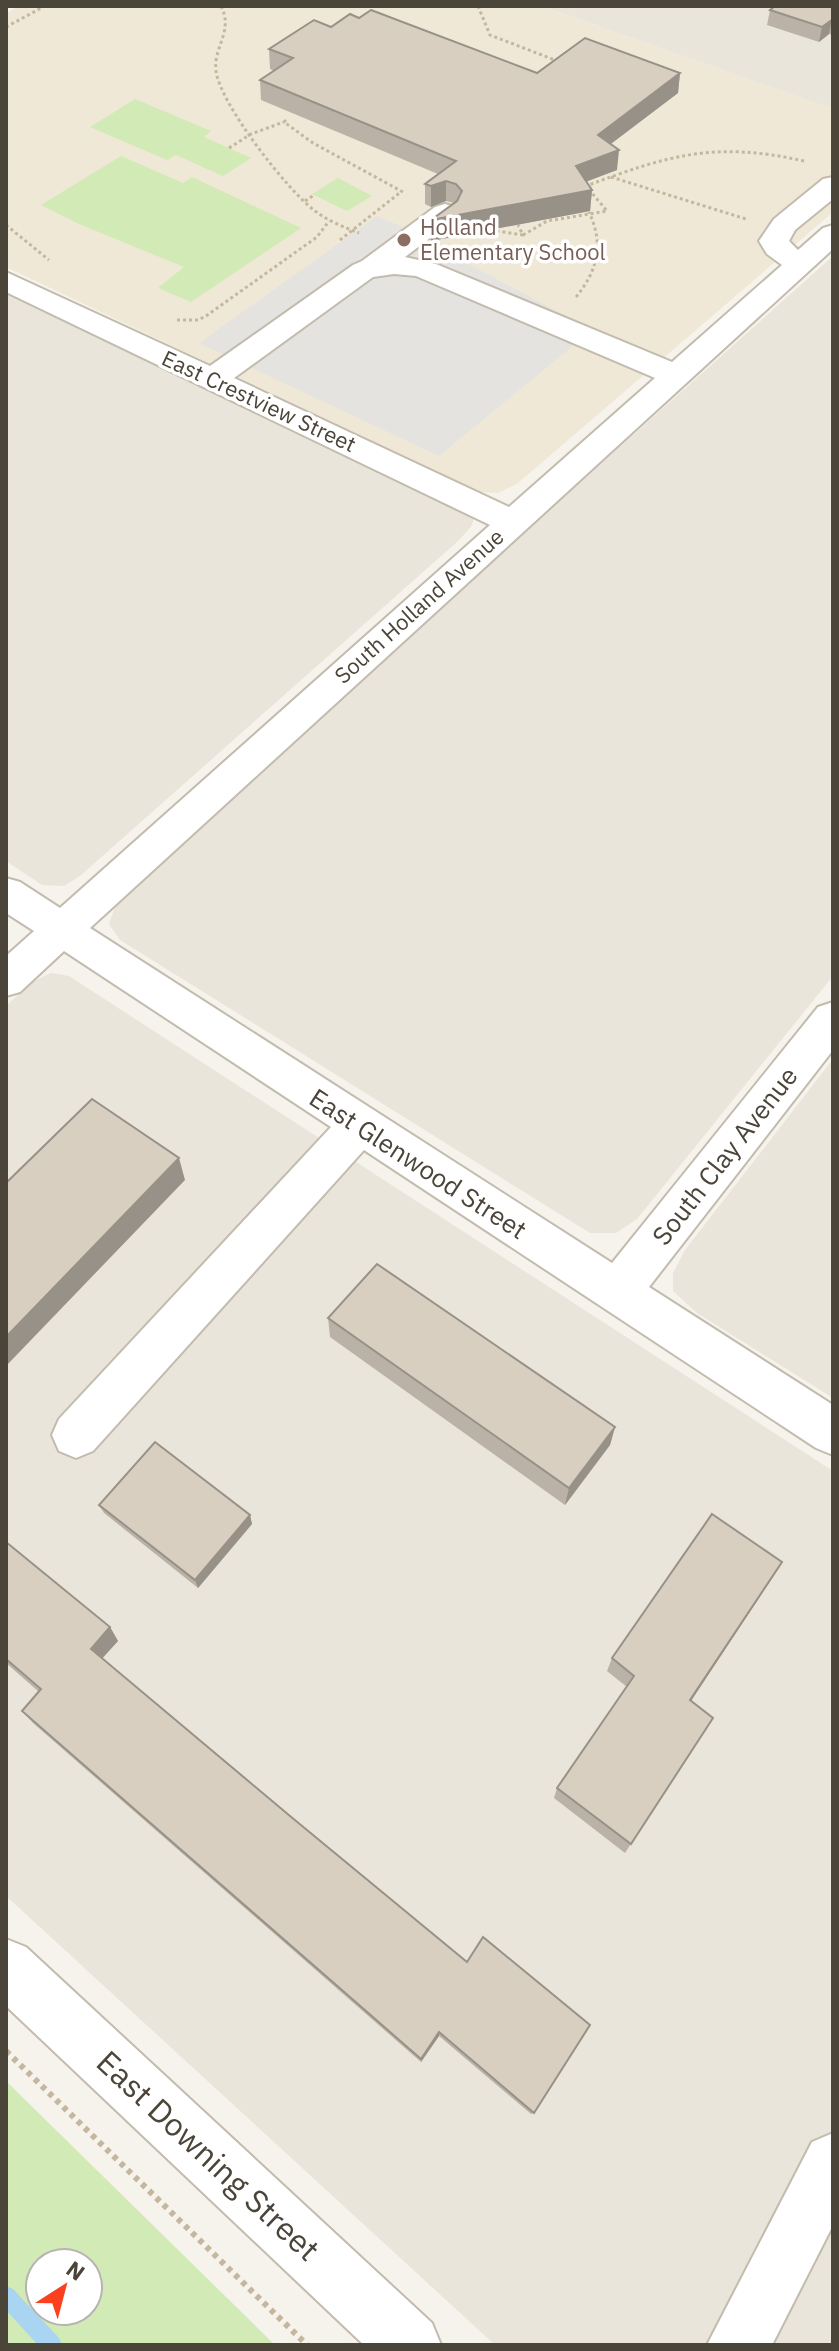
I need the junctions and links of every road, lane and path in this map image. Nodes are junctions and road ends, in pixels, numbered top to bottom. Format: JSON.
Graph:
{"nodes":[{"id":1,"x":45,"y":6,"type":"edge"},
{"id":2,"x":221,"y":6,"type":"edge"},
{"id":3,"x":478,"y":6,"type":"edge"},
{"id":4,"x":6,"y":27,"type":"edge"},
{"id":5,"x":572,"y":67,"type":"edge"},
{"id":6,"x":251,"y":134,"type":"junction"},
{"id":7,"x":229,"y":148,"type":"dead end"},
{"id":8,"x":808,"y":162,"type":"dead end"},
{"id":9,"x":610,"y":177,"type":"junction"},
{"id":10,"x":833,"y":185,"type":"edge"},
{"id":11,"x":314,"y":195,"type":"dead end"},
{"id":12,"x":413,"y":198,"type":"dead end"},
{"id":13,"x":305,"y":201,"type":"junction"},
{"id":14,"x":445,"y":213,"type":"edge"},
{"id":15,"x":589,"y":213,"type":"junction"},
{"id":16,"x":752,"y":220,"type":"dead end"},
{"id":17,"x":6,"y":225,"type":"edge"},
{"id":18,"x":833,"y":234,"type":"edge"},
{"id":19,"x":523,"y":235,"type":"edge"},
{"id":20,"x":51,"y":262,"type":"dead end"},
{"id":21,"x":800,"y":264,"type":"junction"},
{"id":22,"x":374,"y":266,"type":"junction"},
{"id":23,"x":6,"y":281,"type":"edge"},
{"id":24,"x":568,"y":304,"type":"dead end"},
{"id":25,"x":170,"y":319,"type":"dead end"},
{"id":26,"x":675,"y":375,"type":"junction"},
{"id":27,"x":212,"y":379,"type":"junction"},
{"id":28,"x":512,"y":522,"type":"junction"},
{"id":29,"x":6,"y":893,"type":"edge"},
{"id":30,"x":60,"y":931,"type":"junction"},
{"id":31,"x":6,"y":980,"type":"edge"},
{"id":32,"x":833,"y":1019,"type":"edge"},
{"id":33,"x":359,"y":1126,"type":"junction"},
{"id":34,"x":616,"y":1293,"type":"junction"},
{"id":35,"x":833,"y":1432,"type":"edge"},
{"id":36,"x":76,"y":1435,"type":"dead end"},
{"id":37,"x":6,"y":1967,"type":"edge"},
{"id":38,"x":6,"y":2051,"type":"edge"},
{"id":39,"x":833,"y":2163,"type":"edge"},
{"id":40,"x":307,"y":2345,"type":"edge"},
{"id":41,"x":410,"y":2345,"type":"edge"},
{"id":42,"x":738,"y":2345,"type":"edge"}],
"edges":[{"from":1,"to":4,"type":"path"},
{"from":2,"to":6,"type":"path"},
{"from":3,"to":5,"type":"path"},
{"from":6,"to":7,"type":"path"},
{"from":6,"to":12,"type":"path"},
{"from":6,"to":13,"type":"path"},
{"from":8,"to":9,"type":"path"},
{"from":9,"to":15,"type":"path"},
{"from":9,"to":16,"type":"path"},
{"from":10,"to":21,"type":"street"},
{"from":11,"to":13,"type":"path"},
{"from":13,"to":25,"type":"path"},
{"from":14,"to":22,"type":"street"},
{"from":15,"to":19,"type":"path"},
{"from":15,"to":24,"type":"path"},
{"from":17,"to":20,"type":"path"},
{"from":18,"to":21,"type":"street","name":"South Holland Avenue"},
{"from":21,"to":26,"type":"street","name":"South Holland Avenue"},
{"from":22,"to":26,"type":"street"},
{"from":22,"to":27,"type":"street"},
{"from":23,"to":27,"type":"street","name":"East Crestview Street"},
{"from":26,"to":28,"type":"street","name":"South Holland Avenue"},
{"from":27,"to":28,"type":"street","name":"East Crestview Street"},
{"from":28,"to":30,"type":"street","name":"South Holland Avenue"},
{"from":29,"to":30,"type":"street","name":"East Glenwood Street"},
{"from":30,"to":31,"type":"street","name":"South Holland Avenue"},
{"from":30,"to":33,"type":"street","name":"East Glenwood Street"},
{"from":32,"to":34,"type":"street","name":"South Clay Avenue"},
{"from":33,"to":34,"type":"street","name":"East Glenwood Street"},
{"from":33,"to":36,"type":"street"},
{"from":34,"to":35,"type":"street","name":"East Glenwood Street"},
{"from":37,"to":41,"type":"street","name":"East Downing Street"},
{"from":38,"to":40,"type":"path"},
{"from":39,"to":42,"type":"street"}]}
